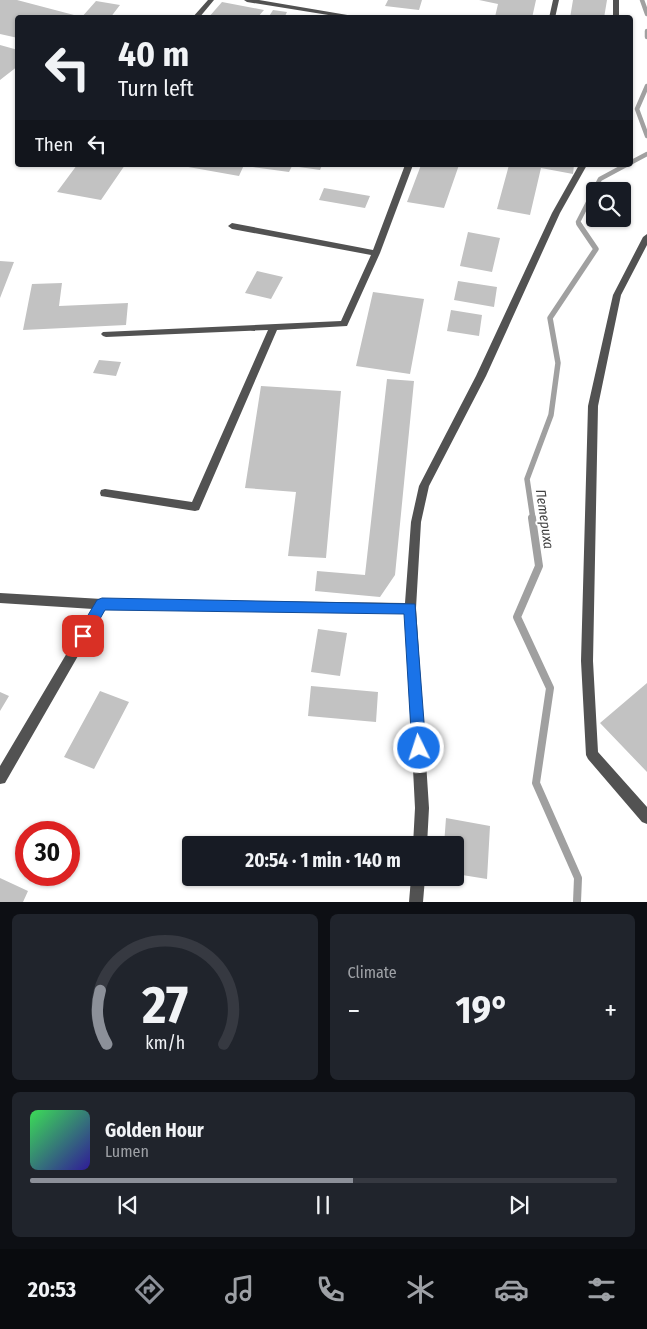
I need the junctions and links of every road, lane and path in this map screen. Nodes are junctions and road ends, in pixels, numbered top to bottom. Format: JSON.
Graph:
{"nodes":[{"id":1,"x":211,"y":0,"type":"edge"},
{"id":2,"x":247,"y":0,"type":"edge"},
{"id":3,"x":556,"y":0,"type":"edge"},
{"id":4,"x":616,"y":0,"type":"edge"},
{"id":5,"x":198,"y":15,"type":"edge"},
{"id":6,"x":343,"y":15,"type":"edge"},
{"id":7,"x":553,"y":15,"type":"edge"},
{"id":8,"x":616,"y":15,"type":"edge"},
{"id":9,"x":408,"y":167,"type":"edge"},
{"id":10,"x":582,"y":167,"type":"edge"},
{"id":11,"x":232,"y":226,"type":"dead end"},
{"id":12,"x":647,"y":237,"type":"edge"},
{"id":13,"x":376,"y":253,"type":"junction"},
{"id":14,"x":274,"y":327,"type":"junction"},
{"id":15,"x":106,"y":334,"type":"dead end"},
{"id":16,"x":105,"y":493,"type":"dead end"},
{"id":17,"x":0,"y":598,"type":"edge"},
{"id":18,"x":102,"y":604,"type":"junction"},
{"id":19,"x":410,"y":608,"type":"junction"},
{"id":20,"x":0,"y":778,"type":"edge"},
{"id":21,"x":647,"y":817,"type":"edge"},
{"id":22,"x":420,"y":836,"type":"edge"},
{"id":23,"x":417,"y":886,"type":"edge"},
{"id":24,"x":416,"y":902,"type":"edge"}],
"edges":[{"from":1,"to":5,"type":"street"},
{"from":2,"to":6,"type":"street"},
{"from":3,"to":7,"type":"street"},
{"from":4,"to":8,"type":"street"},
{"from":9,"to":13,"type":"street"},
{"from":10,"to":19,"type":"street"},
{"from":11,"to":13,"type":"street"},
{"from":12,"to":21,"type":"street"},
{"from":13,"to":14,"type":"street"},
{"from":14,"to":15,"type":"street"},
{"from":14,"to":16,"type":"street"},
{"from":17,"to":18,"type":"street"},
{"from":18,"to":19,"type":"street"},
{"from":18,"to":20,"type":"street"},
{"from":19,"to":22,"type":"street"},
{"from":23,"to":24,"type":"street"}]}
